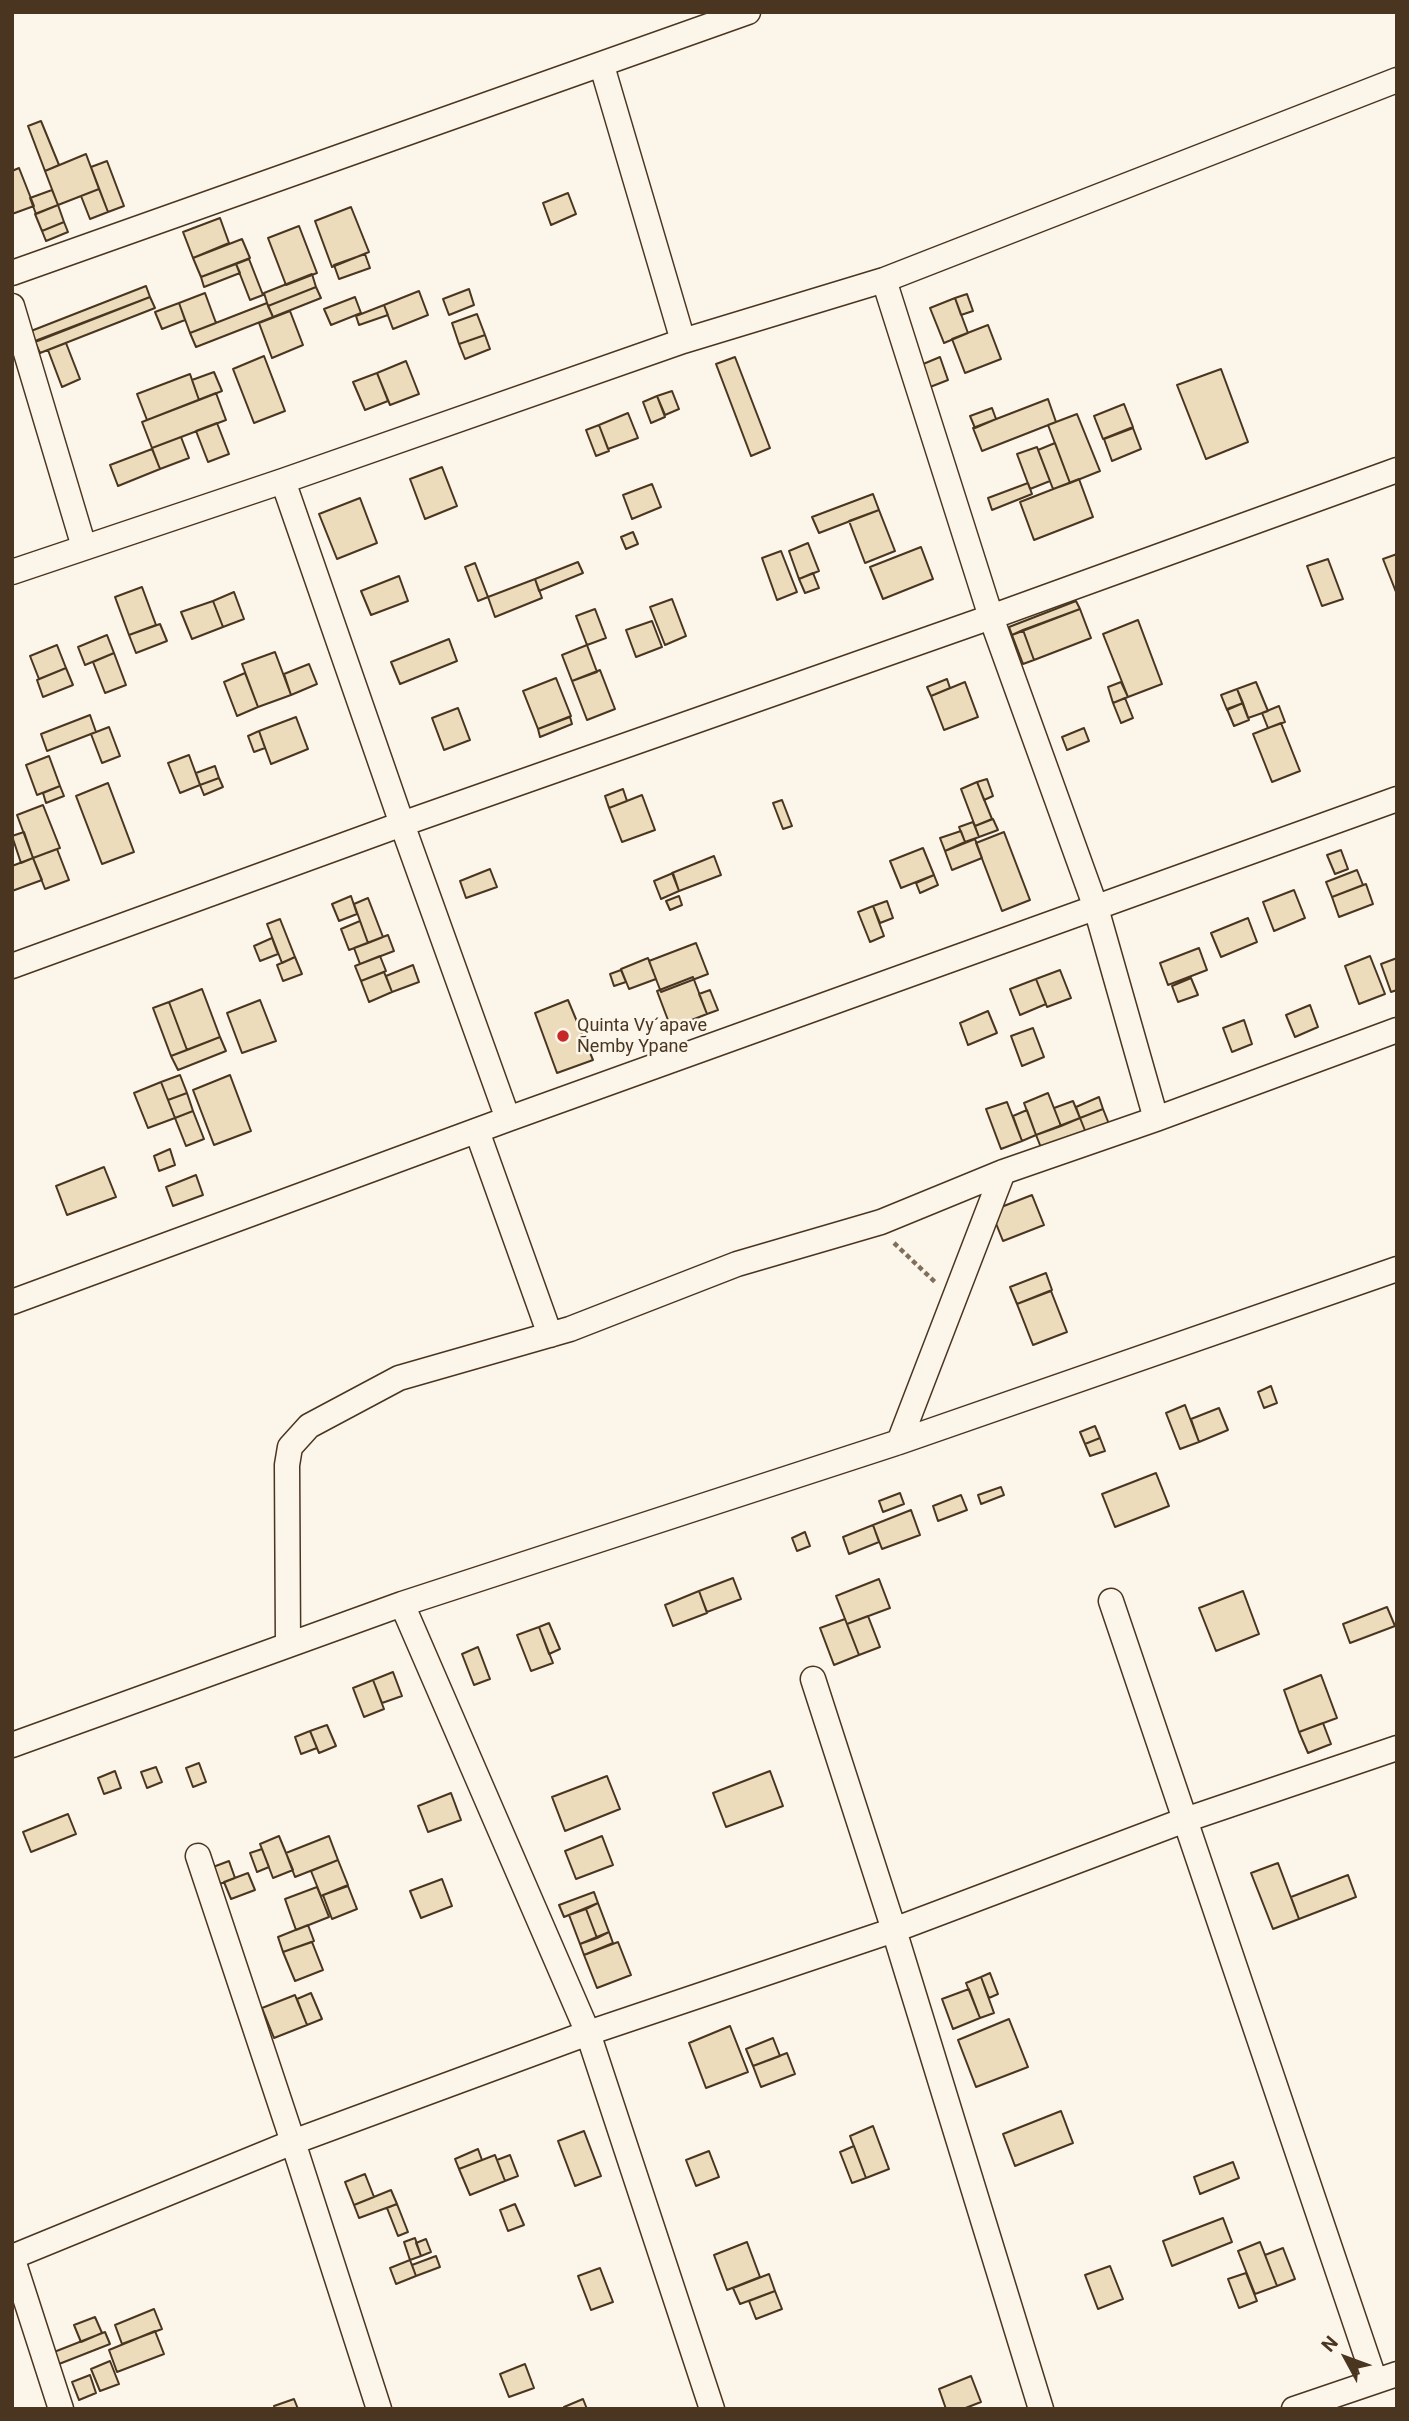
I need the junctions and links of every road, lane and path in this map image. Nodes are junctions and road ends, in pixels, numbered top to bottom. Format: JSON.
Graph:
{"nodes":[{"id":1,"x":748,"y":12,"type":"edge"},
{"id":2,"x":602,"y":66,"type":"junction"},
{"id":3,"x":1397,"y":80,"type":"edge"},
{"id":4,"x":12,"y":273,"type":"edge"},
{"id":5,"x":884,"y":281,"type":"junction"},
{"id":6,"x":12,"y":306,"type":"edge"},
{"id":7,"x":683,"y":341,"type":"junction"},
{"id":8,"x":1397,"y":470,"type":"edge"},
{"id":9,"x":283,"y":481,"type":"junction"},
{"id":10,"x":84,"y":547,"type":"junction"},
{"id":11,"x":12,"y":572,"type":"edge"},
{"id":12,"x":991,"y":617,"type":"junction"},
{"id":13,"x":1397,"y":799,"type":"edge"},
{"id":14,"x":402,"y":824,"type":"junction"},
{"id":15,"x":1096,"y":908,"type":"junction"},
{"id":16,"x":12,"y":966,"type":"edge"},
{"id":17,"x":1397,"y":1030,"type":"edge"},
{"id":18,"x":508,"y":1119,"type":"junction"},
{"id":19,"x":1156,"y":1119,"type":"junction"},
{"id":20,"x":477,"y":1132,"type":"junction"},
{"id":21,"x":1003,"y":1172,"type":"junction"},
{"id":22,"x":881,"y":1222,"type":"junction"},
{"id":23,"x":1397,"y":1269,"type":"edge"},
{"id":24,"x":953,"y":1301,"type":"junction"},
{"id":25,"x":12,"y":1302,"type":"edge"},
{"id":26,"x":550,"y":1335,"type":"junction"},
{"id":27,"x":899,"y":1442,"type":"junction"},
{"id":28,"x":1111,"y":1601,"type":"dead end"},
{"id":29,"x":402,"y":1604,"type":"junction"},
{"id":30,"x":288,"y":1645,"type":"junction"},
{"id":31,"x":813,"y":1679,"type":"dead end"},
{"id":32,"x":12,"y":1745,"type":"edge"},
{"id":33,"x":1397,"y":1748,"type":"edge"},
{"id":34,"x":1185,"y":1820,"type":"junction"},
{"id":35,"x":198,"y":1856,"type":"dead end"},
{"id":36,"x":894,"y":1930,"type":"junction"},
{"id":37,"x":588,"y":2034,"type":"junction"},
{"id":38,"x":293,"y":2142,"type":"junction"},
{"id":39,"x":12,"y":2257,"type":"edge"},
{"id":40,"x":1386,"y":2378,"type":"edge"},
{"id":41,"x":61,"y":2409,"type":"edge"},
{"id":42,"x":379,"y":2409,"type":"edge"},
{"id":43,"x":712,"y":2409,"type":"edge"},
{"id":44,"x":1041,"y":2409,"type":"edge"},
{"id":45,"x":1294,"y":2409,"type":"edge"}],
"edges":[{"from":1,"to":2,"type":"street"},
{"from":2,"to":4,"type":"street"},
{"from":2,"to":7,"type":"street"},
{"from":3,"to":5,"type":"street"},
{"from":5,"to":7,"type":"street"},
{"from":5,"to":12,"type":"street"},
{"from":6,"to":10,"type":"street"},
{"from":7,"to":9,"type":"street"},
{"from":8,"to":12,"type":"street"},
{"from":9,"to":10,"type":"street"},
{"from":9,"to":14,"type":"street"},
{"from":10,"to":11,"type":"street"},
{"from":12,"to":14,"type":"street"},
{"from":12,"to":15,"type":"street"},
{"from":13,"to":15,"type":"street"},
{"from":14,"to":16,"type":"street"},
{"from":14,"to":18,"type":"street"},
{"from":15,"to":18,"type":"street"},
{"from":15,"to":19,"type":"street"},
{"from":17,"to":19,"type":"street"},
{"from":18,"to":20,"type":"street"},
{"from":19,"to":21,"type":"street"},
{"from":20,"to":25,"type":"street"},
{"from":20,"to":26,"type":"street"},
{"from":21,"to":22,"type":"street"},
{"from":21,"to":24,"type":"street"},
{"from":22,"to":24,"type":"path"},
{"from":22,"to":26,"type":"street"},
{"from":23,"to":27,"type":"street"},
{"from":24,"to":27,"type":"street"},
{"from":26,"to":30,"type":"street"},
{"from":27,"to":29,"type":"street"},
{"from":28,"to":34,"type":"street"},
{"from":29,"to":30,"type":"street"},
{"from":29,"to":37,"type":"street"},
{"from":30,"to":32,"type":"street"},
{"from":31,"to":36,"type":"street"},
{"from":33,"to":34,"type":"street"},
{"from":34,"to":36,"type":"street"},
{"from":34,"to":40,"type":"street"},
{"from":35,"to":38,"type":"street"},
{"from":36,"to":37,"type":"street"},
{"from":36,"to":44,"type":"street"},
{"from":37,"to":38,"type":"street"},
{"from":37,"to":43,"type":"street"},
{"from":38,"to":39,"type":"street"},
{"from":38,"to":42,"type":"street"},
{"from":39,"to":41,"type":"street"},
{"from":40,"to":45,"type":"street"}]}
